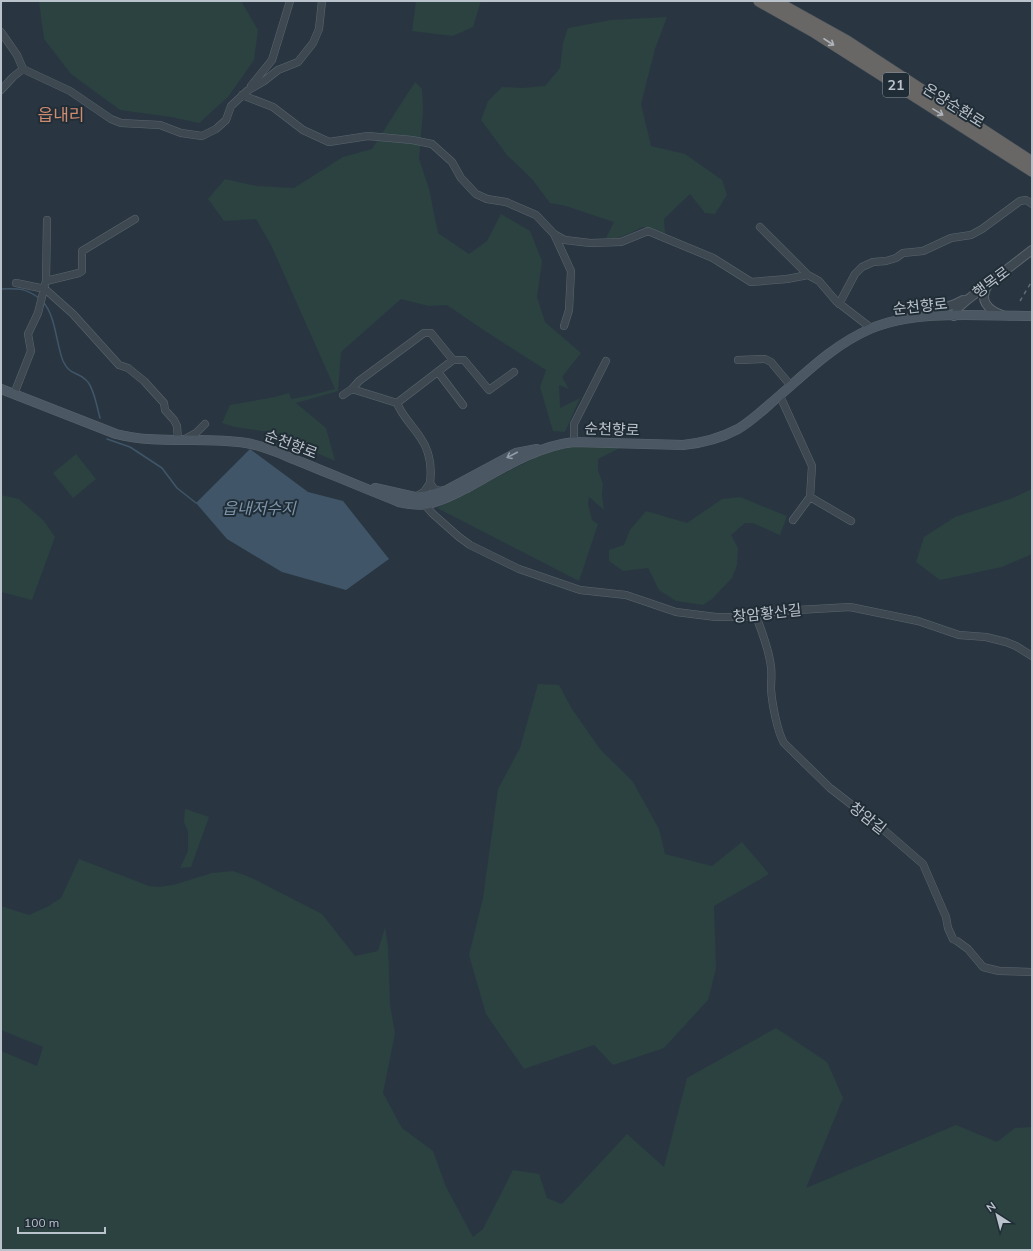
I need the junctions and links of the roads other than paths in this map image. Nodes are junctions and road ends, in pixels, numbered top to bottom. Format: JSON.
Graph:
{"nodes":[{"id":1,"x":290,"y":1,"type":"edge"},
{"id":2,"x":322,"y":1,"type":"edge"},
{"id":3,"x":759,"y":1,"type":"edge"},
{"id":4,"x":775,"y":1,"type":"edge"},
{"id":5,"x":1,"y":32,"type":"edge"},
{"id":6,"x":23,"y":69,"type":"junction"},
{"id":7,"x":1,"y":90,"type":"edge"},
{"id":8,"x":244,"y":93,"type":"junction"},
{"id":9,"x":1032,"y":162,"type":"edge"},
{"id":10,"x":1032,"y":172,"type":"edge"},
{"id":11,"x":1029,"y":202,"type":"edge"},
{"id":12,"x":47,"y":220,"type":"dead end"},
{"id":13,"x":135,"y":220,"type":"dead end"},
{"id":14,"x":760,"y":227,"type":"dead end"},
{"id":15,"x":554,"y":234,"type":"junction"},
{"id":16,"x":1032,"y":250,"type":"edge"},
{"id":17,"x":808,"y":275,"type":"junction"},
{"id":18,"x":46,"y":281,"type":"junction"},
{"id":19,"x":991,"y":282,"type":"junction"},
{"id":20,"x":16,"y":283,"type":"dead end"},
{"id":21,"x":45,"y":289,"type":"junction"},
{"id":22,"x":976,"y":293,"type":"junction"},
{"id":23,"x":839,"y":304,"type":"junction"},
{"id":24,"x":954,"y":316,"type":"junction"},
{"id":25,"x":1006,"y":316,"type":"junction"},
{"id":26,"x":1032,"y":316,"type":"edge"},
{"id":27,"x":914,"y":317,"type":"junction"},
{"id":28,"x":564,"y":326,"type":"dead end"},
{"id":29,"x":871,"y":328,"type":"junction"},
{"id":30,"x":452,"y":360,"type":"junction"},
{"id":31,"x":738,"y":360,"type":"dead end"},
{"id":32,"x":606,"y":361,"type":"dead end"},
{"id":33,"x":438,"y":372,"type":"junction"},
{"id":34,"x":514,"y":372,"type":"dead end"},
{"id":35,"x":791,"y":386,"type":"junction"},
{"id":36,"x":1,"y":389,"type":"edge"},
{"id":37,"x":352,"y":389,"type":"junction"},
{"id":38,"x":14,"y":394,"type":"junction"},
{"id":39,"x":344,"y":394,"type":"dead end"},
{"id":40,"x":780,"y":396,"type":"junction"},
{"id":41,"x":397,"y":403,"type":"junction"},
{"id":42,"x":464,"y":405,"type":"dead end"},
{"id":43,"x":205,"y":424,"type":"dead end"},
{"id":44,"x":180,"y":440,"type":"junction"},
{"id":45,"x":574,"y":442,"type":"junction"},
{"id":46,"x":550,"y":446,"type":"junction"},
{"id":47,"x":430,"y":483,"type":"junction"},
{"id":48,"x":360,"y":486,"type":"junction"},
{"id":49,"x":447,"y":490,"type":"junction"},
{"id":50,"x":415,"y":497,"type":"junction"},
{"id":51,"x":810,"y":497,"type":"junction"},
{"id":52,"x":425,"y":505,"type":"junction"},
{"id":53,"x":793,"y":520,"type":"dead end"},
{"id":54,"x":851,"y":521,"type":"dead end"},
{"id":55,"x":756,"y":616,"type":"junction"},
{"id":56,"x":1032,"y":656,"type":"edge"},
{"id":57,"x":1032,"y":972,"type":"edge"}],
"edges":[{"from":1,"to":8,"type":"street"},
{"from":2,"to":8,"type":"street"},
{"from":3,"to":10,"type":"highway","name":"온양순환로","number":"21","one_way":true},
{"from":4,"to":9,"type":"highway","name":"온양순환로","number":"21"},
{"from":5,"to":6,"type":"street"},
{"from":6,"to":7,"type":"street"},
{"from":6,"to":8,"type":"street"},
{"from":8,"to":15,"type":"street"},
{"from":11,"to":23,"type":"street"},
{"from":12,"to":18,"type":"street"},
{"from":13,"to":18,"type":"street"},
{"from":14,"to":17,"type":"street"},
{"from":15,"to":17,"type":"street"},
{"from":15,"to":28,"type":"street"},
{"from":16,"to":19,"type":"street","name":"행목로"},
{"from":17,"to":23,"type":"street"},
{"from":18,"to":21,"type":"street"},
{"from":19,"to":22,"type":"street","name":"행목로"},
{"from":19,"to":25,"type":"street"},
{"from":20,"to":21,"type":"street"},
{"from":21,"to":38,"type":"street"},
{"from":21,"to":44,"type":"street"},
{"from":22,"to":24,"type":"street","name":"행목로"},
{"from":22,"to":27,"type":"street"},
{"from":23,"to":29,"type":"street"},
{"from":24,"to":25,"type":"main road","name":"순천향로"},
{"from":24,"to":27,"type":"main road","name":"순천향로"},
{"from":25,"to":26,"type":"main road","name":"순천향로"},
{"from":27,"to":29,"type":"main road","name":"순천향로"},
{"from":29,"to":35,"type":"main road","name":"순천향로"},
{"from":30,"to":33,"type":"street"},
{"from":30,"to":34,"type":"street"},
{"from":30,"to":37,"type":"street"},
{"from":31,"to":35,"type":"street"},
{"from":32,"to":45,"type":"street"},
{"from":33,"to":41,"type":"street"},
{"from":33,"to":42,"type":"street"},
{"from":35,"to":40,"type":"main road","name":"순천향로"},
{"from":36,"to":38,"type":"main road","name":"순천향로"},
{"from":37,"to":39,"type":"street"},
{"from":37,"to":41,"type":"street"},
{"from":38,"to":44,"type":"main road","name":"순천향로"},
{"from":40,"to":45,"type":"main road","name":"순천향로"},
{"from":40,"to":51,"type":"street"},
{"from":41,"to":47,"type":"street"},
{"from":43,"to":44,"type":"street"},
{"from":44,"to":48,"type":"main road","name":"순천향로"},
{"from":45,"to":46,"type":"main road","name":"순천향로"},
{"from":46,"to":49,"type":"main road","one_way":true},
{"from":46,"to":52,"type":"main road","name":"순천향로"},
{"from":47,"to":49,"type":"street"},
{"from":47,"to":50,"type":"street"},
{"from":48,"to":50,"type":"main road"},
{"from":48,"to":52,"type":"main road","name":"순천향로"},
{"from":49,"to":50,"type":"main road"},
{"from":51,"to":53,"type":"street"},
{"from":51,"to":54,"type":"street"},
{"from":52,"to":55,"type":"street","name":"창암황산길"},
{"from":55,"to":56,"type":"street","name":"창암황산길"},
{"from":55,"to":57,"type":"street","name":"창암길"}]}
